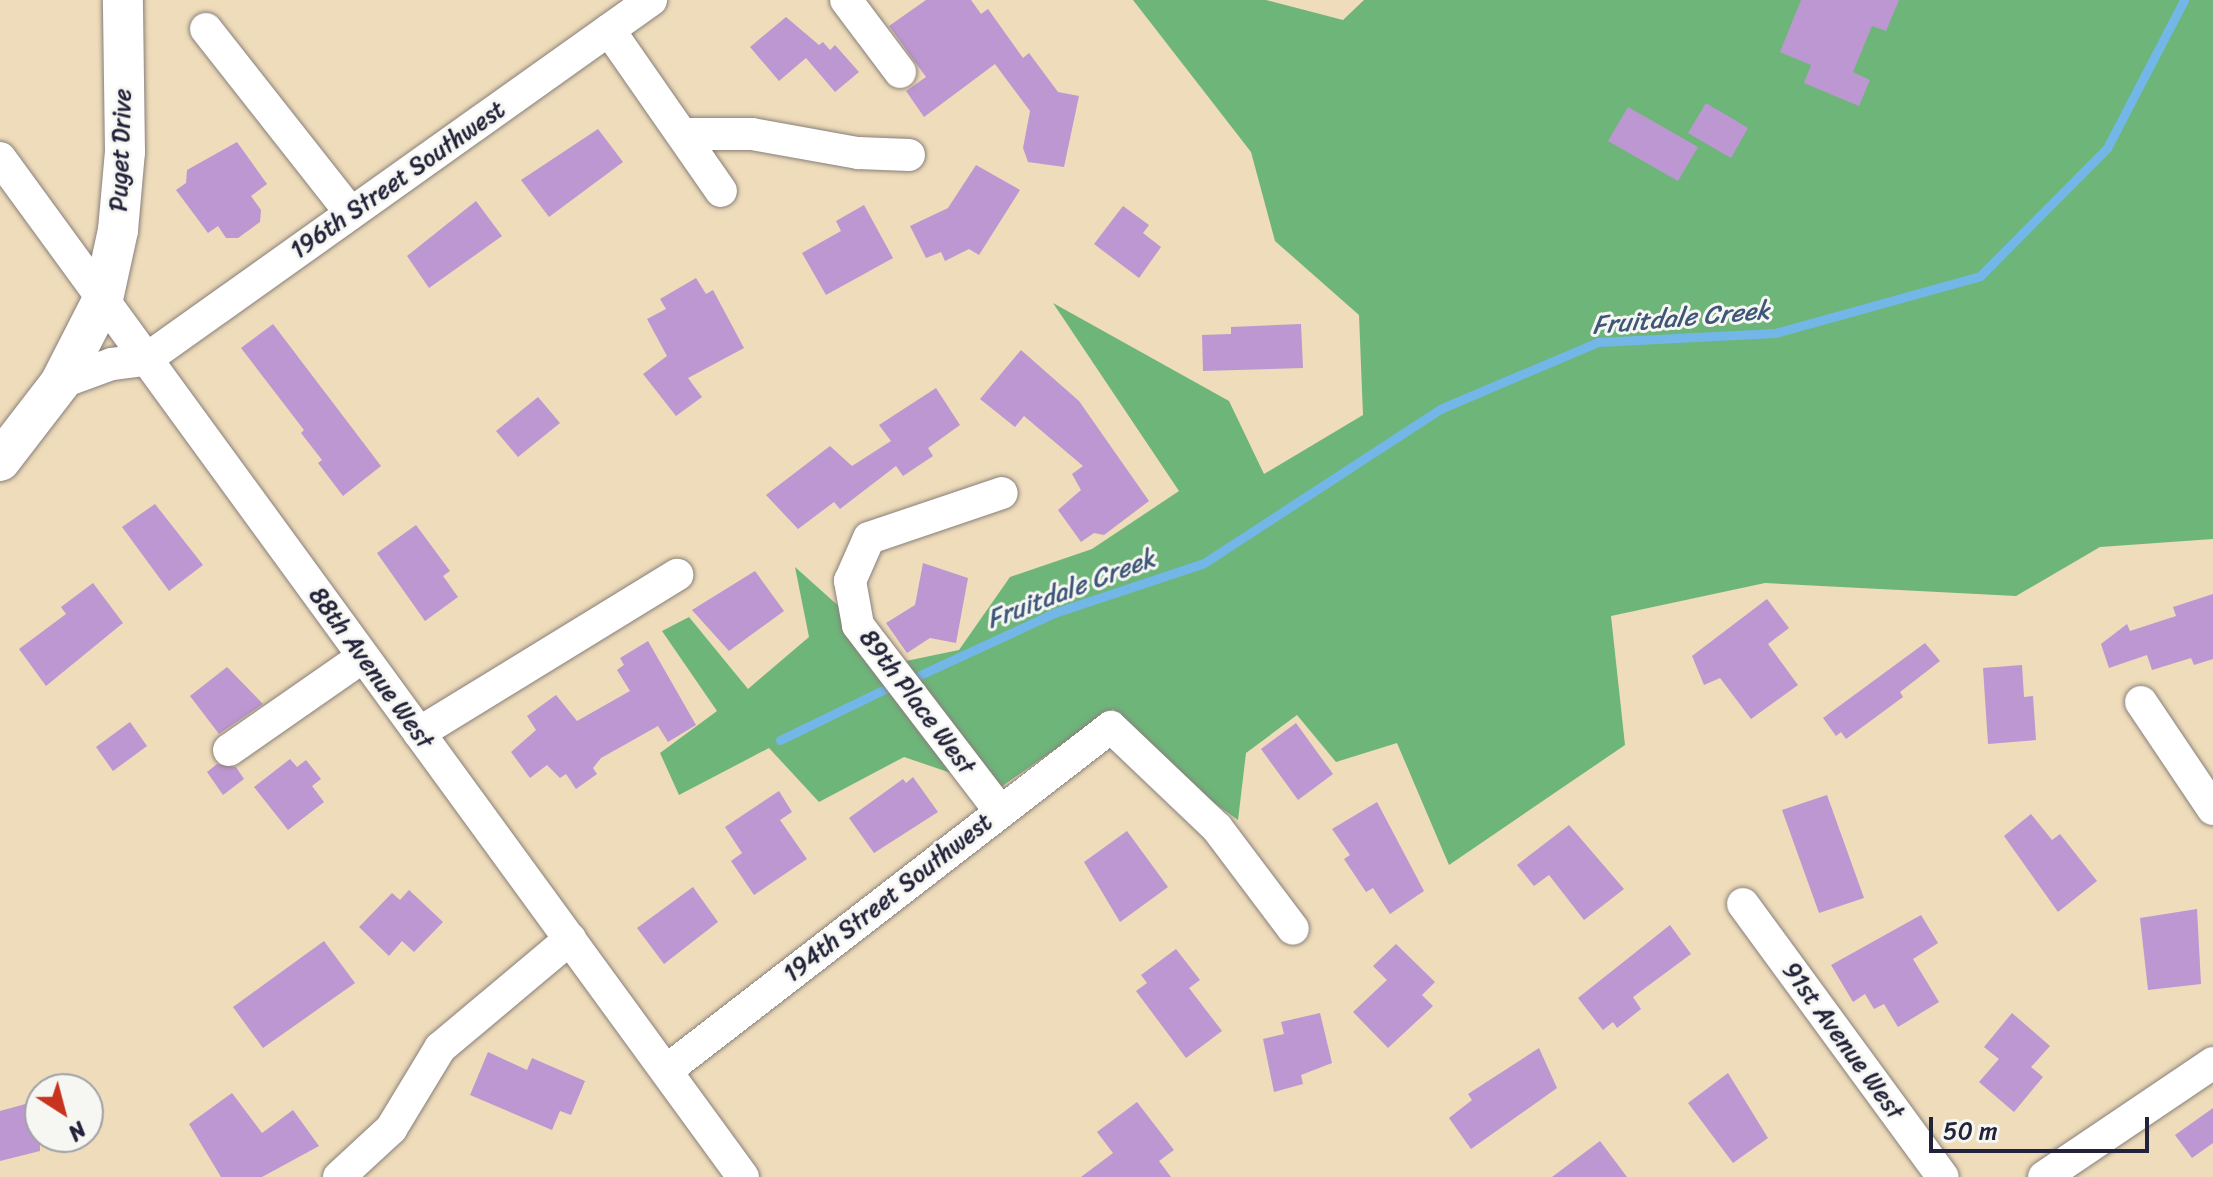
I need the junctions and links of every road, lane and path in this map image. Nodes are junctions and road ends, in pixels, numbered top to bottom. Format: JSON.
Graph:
{"nodes":[{"id":1,"x":123,"y":0,"type":"edge"},
{"id":2,"x":651,"y":0,"type":"edge"},
{"id":3,"x":846,"y":0,"type":"edge"},
{"id":4,"x":206,"y":29,"type":"dead end"},
{"id":5,"x":609,"y":30,"type":"junction"},
{"id":6,"x":900,"y":72,"type":"dead end"},
{"id":7,"x":683,"y":134,"type":"junction"},
{"id":8,"x":909,"y":155,"type":"dead end"},
{"id":9,"x":0,"y":158,"type":"edge"},
{"id":10,"x":721,"y":191,"type":"dead end"},
{"id":11,"x":351,"y":213,"type":"junction"},
{"id":12,"x":103,"y":299,"type":"junction"},
{"id":13,"x":145,"y":360,"type":"junction"},
{"id":14,"x":60,"y":383,"type":"junction"},
{"id":15,"x":0,"y":461,"type":"edge"},
{"id":16,"x":1002,"y":493,"type":"dead end"},
{"id":17,"x":677,"y":575,"type":"dead end"},
{"id":18,"x":363,"y":657,"type":"junction"},
{"id":19,"x":2141,"y":702,"type":"dead end"},
{"id":20,"x":419,"y":733,"type":"junction"},
{"id":21,"x":229,"y":750,"type":"dead end"},
{"id":22,"x":2213,"y":809,"type":"edge"},
{"id":23,"x":1000,"y":811,"type":"junction"},
{"id":24,"x":1743,"y":904,"type":"dead end"},
{"id":25,"x":1293,"y":929,"type":"dead end"},
{"id":26,"x":570,"y":939,"type":"junction"},
{"id":27,"x":2213,"y":1063,"type":"edge"},
{"id":28,"x":667,"y":1070,"type":"junction"},
{"id":29,"x":339,"y":1177,"type":"edge"},
{"id":30,"x":743,"y":1177,"type":"edge"},
{"id":31,"x":1943,"y":1177,"type":"edge"},
{"id":32,"x":2044,"y":1177,"type":"edge"}],
"edges":[{"from":1,"to":12,"type":"main road","name":"Puget Drive"},
{"from":2,"to":5,"type":"street","name":"196th Street Southwest"},
{"from":3,"to":6,"type":"street"},
{"from":4,"to":11,"type":"street"},
{"from":5,"to":7,"type":"street"},
{"from":5,"to":11,"type":"street","name":"196th Street Southwest"},
{"from":7,"to":8,"type":"street"},
{"from":7,"to":10,"type":"street"},
{"from":9,"to":12,"type":"street","name":"88th Avenue West"},
{"from":11,"to":13,"type":"street","name":"196th Street Southwest"},
{"from":12,"to":13,"type":"street","name":"88th Avenue West"},
{"from":12,"to":14,"type":"main road"},
{"from":13,"to":14,"type":"street"},
{"from":13,"to":18,"type":"street","name":"88th Avenue West"},
{"from":14,"to":15,"type":"main road"},
{"from":16,"to":23,"type":"street","name":"89th Place West"},
{"from":17,"to":20,"type":"street"},
{"from":18,"to":20,"type":"street","name":"88th Avenue West"},
{"from":18,"to":21,"type":"street"},
{"from":19,"to":22,"type":"street"},
{"from":20,"to":26,"type":"street","name":"88th Avenue West"},
{"from":23,"to":25,"type":"street","name":"194th Street Southwest"},
{"from":23,"to":28,"type":"street","name":"194th Street Southwest"},
{"from":24,"to":31,"type":"street","name":"91st Avenue West"},
{"from":26,"to":28,"type":"street","name":"88th Avenue West"},
{"from":26,"to":29,"type":"street"},
{"from":27,"to":32,"type":"street"},
{"from":28,"to":30,"type":"street","name":"88th Avenue West"}]}
